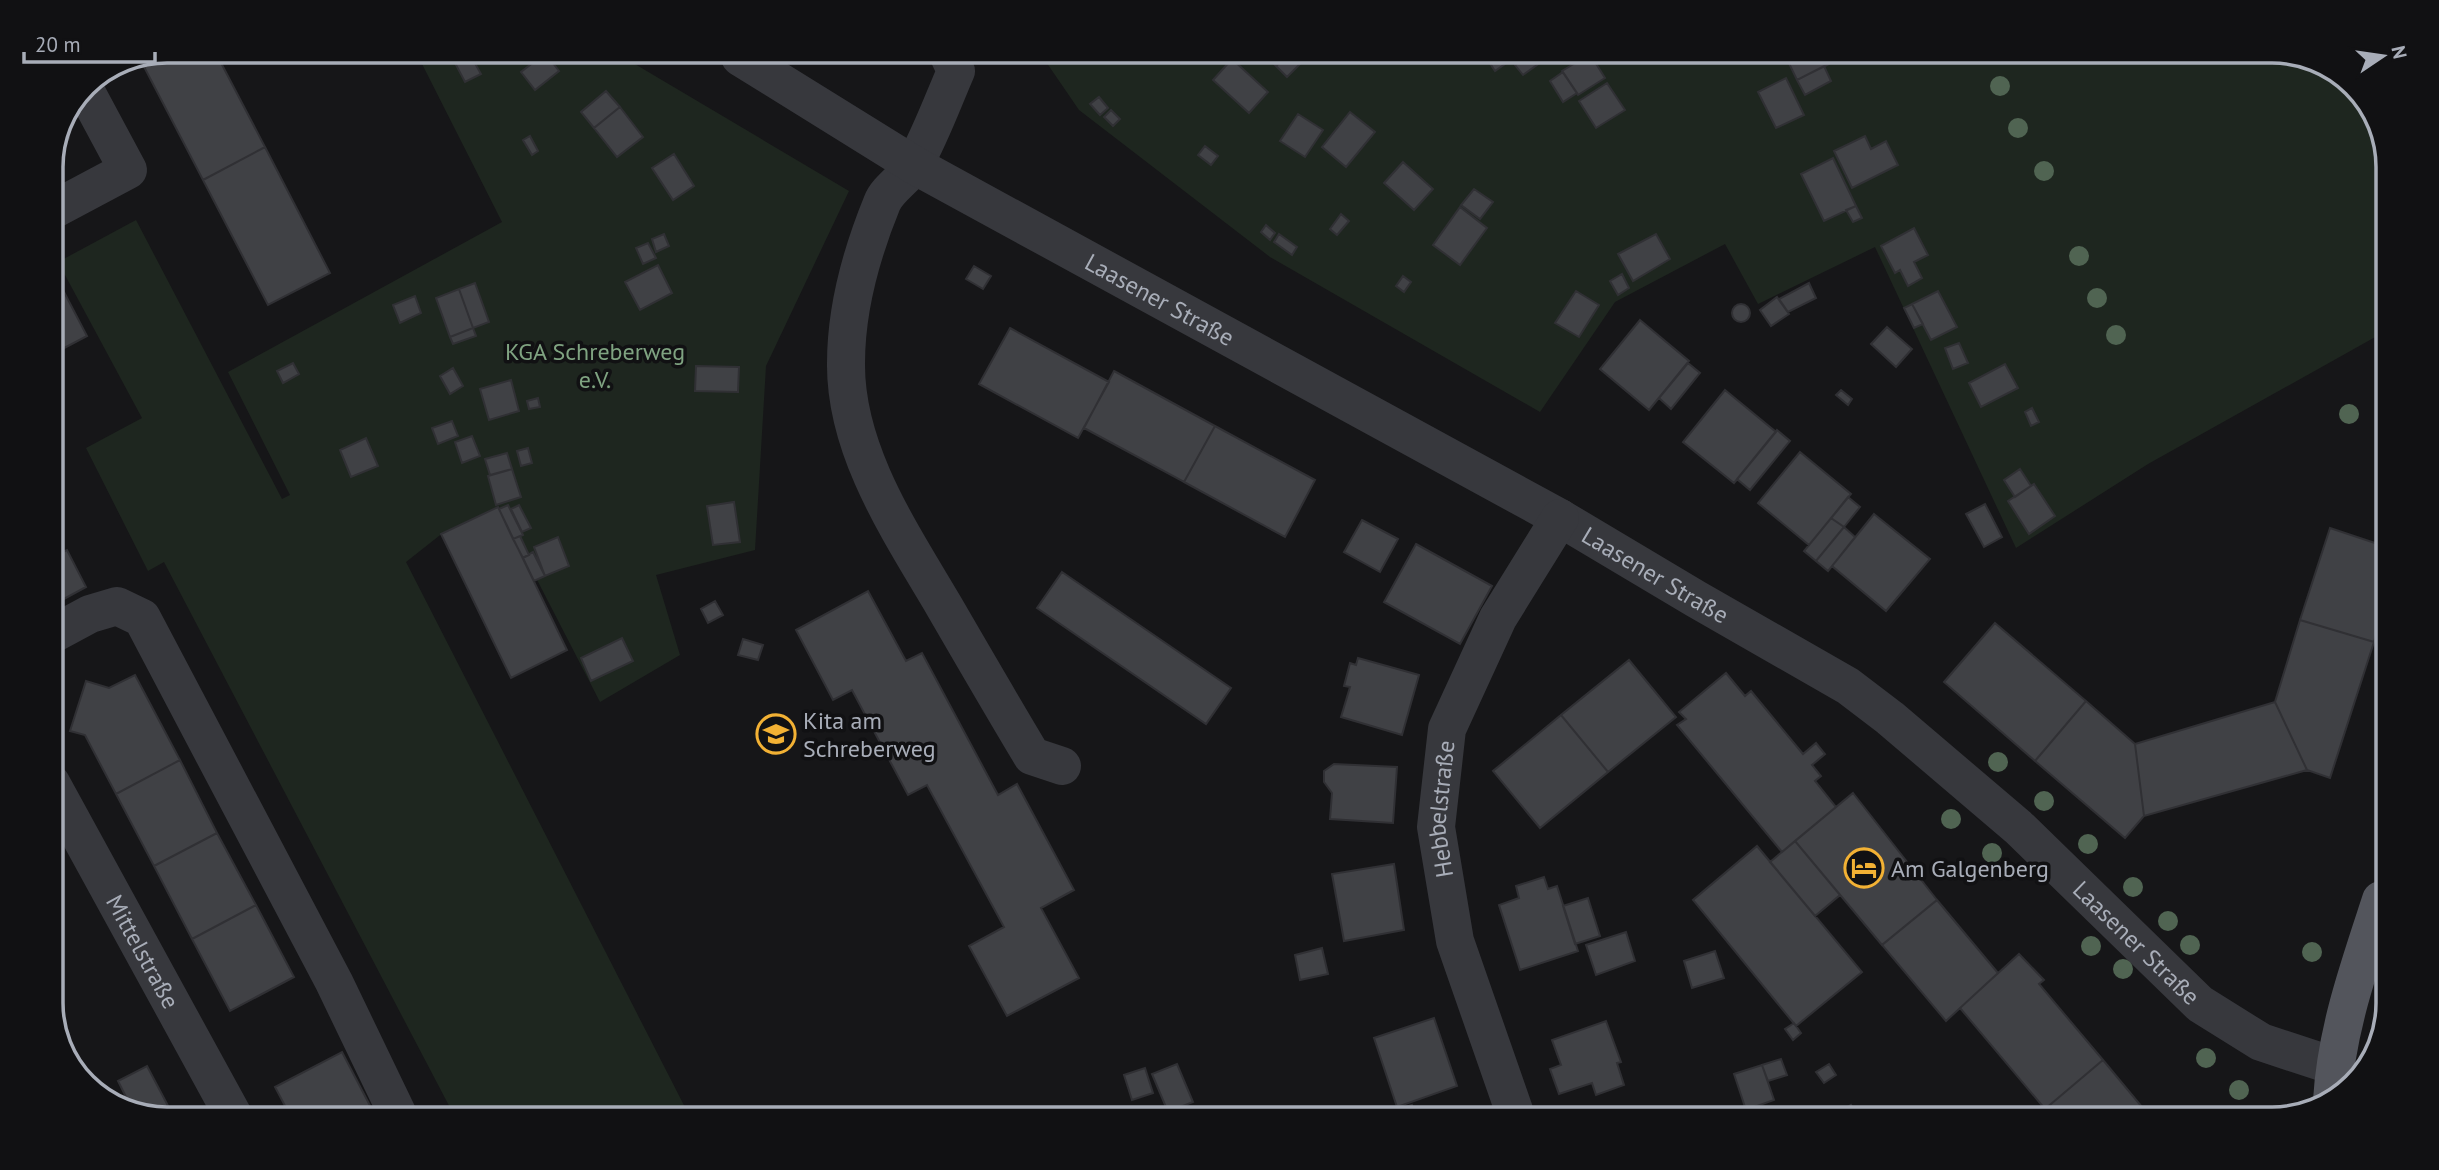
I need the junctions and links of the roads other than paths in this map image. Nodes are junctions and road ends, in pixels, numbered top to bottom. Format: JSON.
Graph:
{"nodes":[{"id":1,"x":750,"y":63,"type":"edge"},
{"id":2,"x":952,"y":63,"type":"edge"},
{"id":3,"x":90,"y":99,"type":"edge"},
{"id":4,"x":914,"y":165,"type":"junction"},
{"id":5,"x":63,"y":205,"type":"edge"},
{"id":6,"x":1560,"y":518,"type":"junction"},
{"id":7,"x":63,"y":629,"type":"edge"},
{"id":8,"x":1062,"y":766,"type":"dead end"},
{"id":9,"x":63,"y":805,"type":"edge"},
{"id":10,"x":2376,"y":915,"type":"edge"},
{"id":11,"x":2333,"y":1083,"type":"edge"},
{"id":12,"x":228,"y":1107,"type":"edge"},
{"id":13,"x":394,"y":1107,"type":"edge"},
{"id":14,"x":1513,"y":1107,"type":"edge"}],
"edges":[{"from":1,"to":4,"type":"street","name":"Laasener Straße"},
{"from":2,"to":4,"type":"street"},
{"from":3,"to":5,"type":"street"},
{"from":4,"to":6,"type":"street","name":"Laasener Straße"},
{"from":4,"to":8,"type":"street"},
{"from":6,"to":11,"type":"street","name":"Laasener Straße"},
{"from":6,"to":14,"type":"street","name":"Hebbelstraße"},
{"from":7,"to":13,"type":"street"},
{"from":9,"to":12,"type":"street","name":"Mittelstraße"},
{"from":10,"to":11,"type":"main road"}]}
